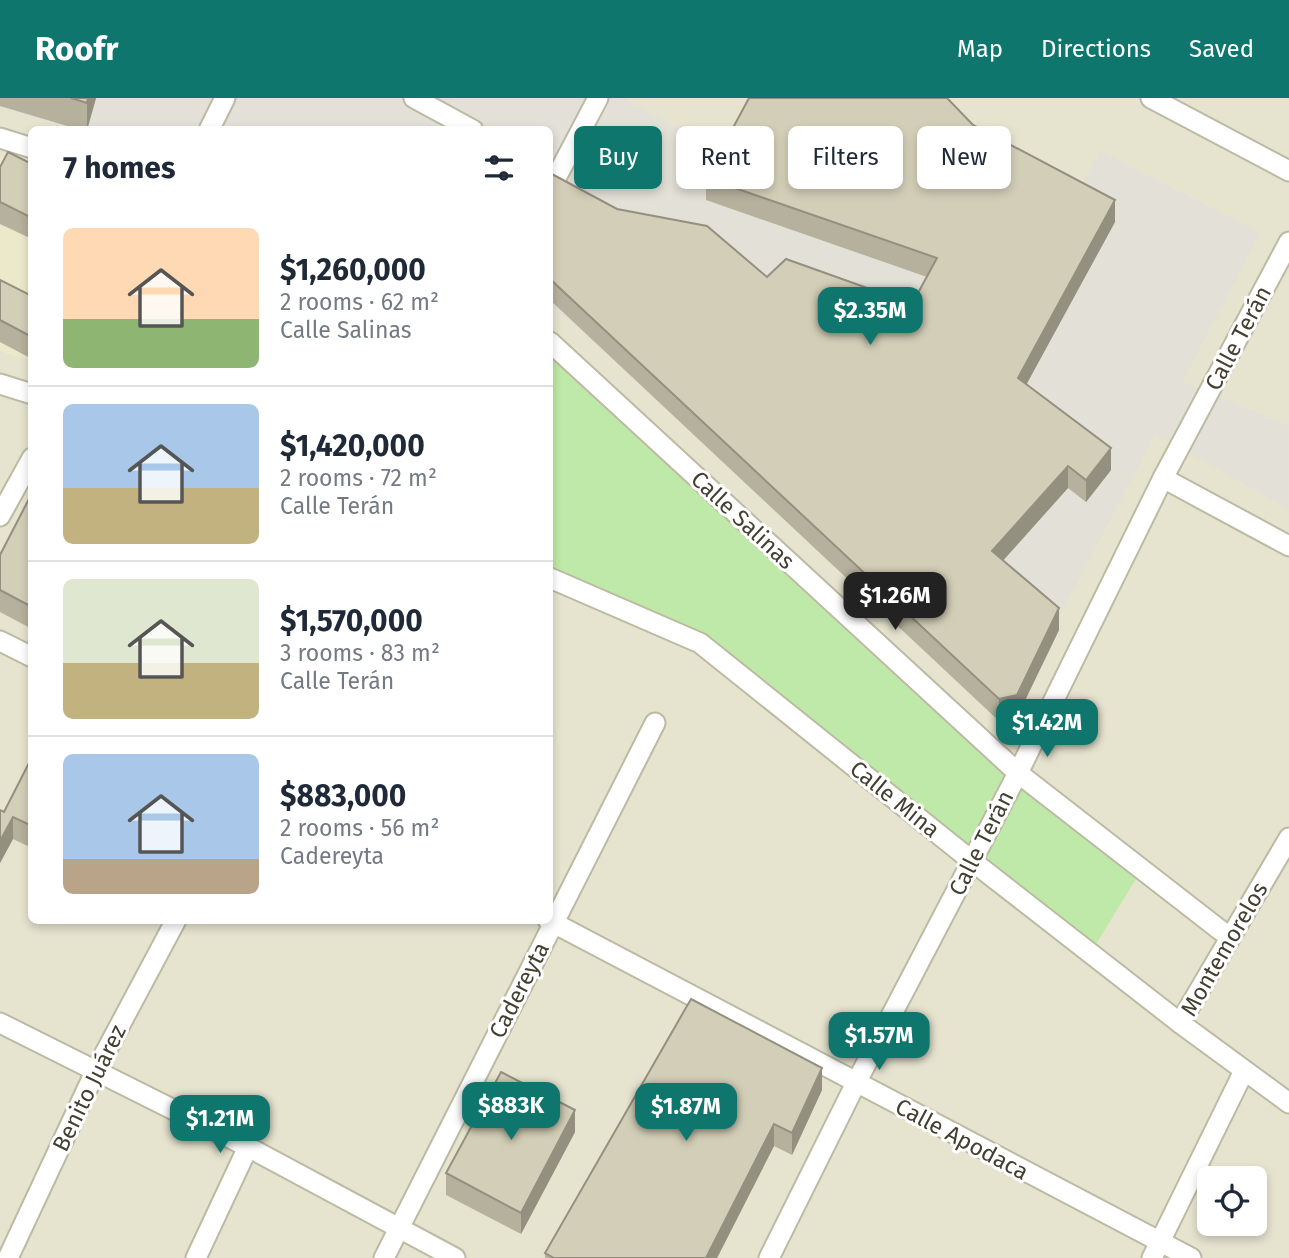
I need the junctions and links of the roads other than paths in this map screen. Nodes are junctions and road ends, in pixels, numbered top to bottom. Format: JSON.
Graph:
{"nodes":[{"id":1,"x":225,"y":98,"type":"edge"},
{"id":2,"x":414,"y":98,"type":"edge"},
{"id":3,"x":598,"y":98,"type":"edge"},
{"id":4,"x":1151,"y":98,"type":"edge"},
{"id":5,"x":449,"y":124,"type":"edge"},
{"id":6,"x":211,"y":126,"type":"edge"},
{"id":7,"x":0,"y":138,"type":"edge"},
{"id":8,"x":28,"y":147,"type":"edge"},
{"id":9,"x":1289,"y":170,"type":"edge"},
{"id":10,"x":553,"y":174,"type":"edge"},
{"id":11,"x":1289,"y":242,"type":"edge"},
{"id":12,"x":553,"y":345,"type":"edge"},
{"id":13,"x":0,"y":384,"type":"edge"},
{"id":14,"x":28,"y":393,"type":"edge"},
{"id":15,"x":28,"y":465,"type":"edge"},
{"id":16,"x":1163,"y":478,"type":"junction"},
{"id":17,"x":0,"y":516,"type":"edge"},
{"id":18,"x":1289,"y":546,"type":"edge"},
{"id":19,"x":553,"y":579,"type":"edge"},
{"id":20,"x":0,"y":641,"type":"edge"},
{"id":21,"x":28,"y":655,"type":"edge"},
{"id":22,"x":655,"y":723,"type":"dead end"},
{"id":23,"x":1018,"y":773,"type":"junction"},
{"id":24,"x":1289,"y":838,"type":"edge"},
{"id":25,"x":972,"y":862,"type":"junction"},
{"id":26,"x":553,"y":916,"type":"edge"},
{"id":27,"x":174,"y":924,"type":"edge"},
{"id":28,"x":549,"y":924,"type":"edge"},
{"id":29,"x":553,"y":924,"type":"edge"},
{"id":30,"x":1230,"y":937,"type":"junction"},
{"id":31,"x":0,"y":1023,"type":"edge"},
{"id":32,"x":1180,"y":1023,"type":"junction"},
{"id":33,"x":96,"y":1070,"type":"junction"},
{"id":34,"x":1244,"y":1071,"type":"junction"},
{"id":35,"x":856,"y":1083,"type":"junction"},
{"id":36,"x":1289,"y":1102,"type":"edge"},
{"id":37,"x":248,"y":1147,"type":"junction"},
{"id":38,"x":399,"y":1227,"type":"junction"},
{"id":39,"x":1156,"y":1250,"type":"edge"},
{"id":40,"x":8,"y":1258,"type":"edge"},
{"id":41,"x":196,"y":1258,"type":"edge"},
{"id":42,"x":384,"y":1258,"type":"edge"},
{"id":43,"x":455,"y":1258,"type":"edge"},
{"id":44,"x":769,"y":1258,"type":"edge"},
{"id":45,"x":1192,"y":1258,"type":"edge"}],
"edges":[{"from":1,"to":6,"type":"street"},
{"from":2,"to":5,"type":"street"},
{"from":3,"to":10,"type":"street"},
{"from":4,"to":9,"type":"street"},
{"from":7,"to":8,"type":"street"},
{"from":11,"to":16,"type":"street","name":"Calle Terán"},
{"from":12,"to":23,"type":"street","name":"Calle Salinas"},
{"from":13,"to":14,"type":"street"},
{"from":15,"to":17,"type":"street"},
{"from":16,"to":18,"type":"street"},
{"from":16,"to":23,"type":"street","name":"Calle Terán"},
{"from":19,"to":25,"type":"street","name":"Calle Mina"},
{"from":20,"to":21,"type":"street"},
{"from":22,"to":26,"type":"street","name":"Cadereyta"},
{"from":23,"to":25,"type":"street","name":"Calle Terán"},
{"from":23,"to":30,"type":"street","name":"Calle Salinas"},
{"from":24,"to":30,"type":"street","name":"Montemorelos"},
{"from":25,"to":32,"type":"street","name":"Calle Mina"},
{"from":25,"to":35,"type":"street","name":"Calle Terán"},
{"from":27,"to":33,"type":"street","name":"Benito Juárez"},
{"from":28,"to":38,"type":"street","name":"Cadereyta"},
{"from":29,"to":35,"type":"street","name":"Calle Apodaca"},
{"from":30,"to":32,"type":"street","name":"Montemorelos"},
{"from":31,"to":33,"type":"street"},
{"from":32,"to":34,"type":"street","name":"Calle Mina"},
{"from":33,"to":37,"type":"street"},
{"from":33,"to":40,"type":"street","name":"Benito Juárez"},
{"from":34,"to":36,"type":"street","name":"Calle Mina"},
{"from":34,"to":39,"type":"street"},
{"from":35,"to":39,"type":"street","name":"Calle Apodaca"},
{"from":35,"to":44,"type":"street","name":"Calle Terán"},
{"from":37,"to":38,"type":"street"},
{"from":37,"to":41,"type":"street"},
{"from":38,"to":42,"type":"street","name":"Cadereyta"},
{"from":38,"to":43,"type":"street"},
{"from":39,"to":45,"type":"street","name":"Calle Apodaca"}]}
